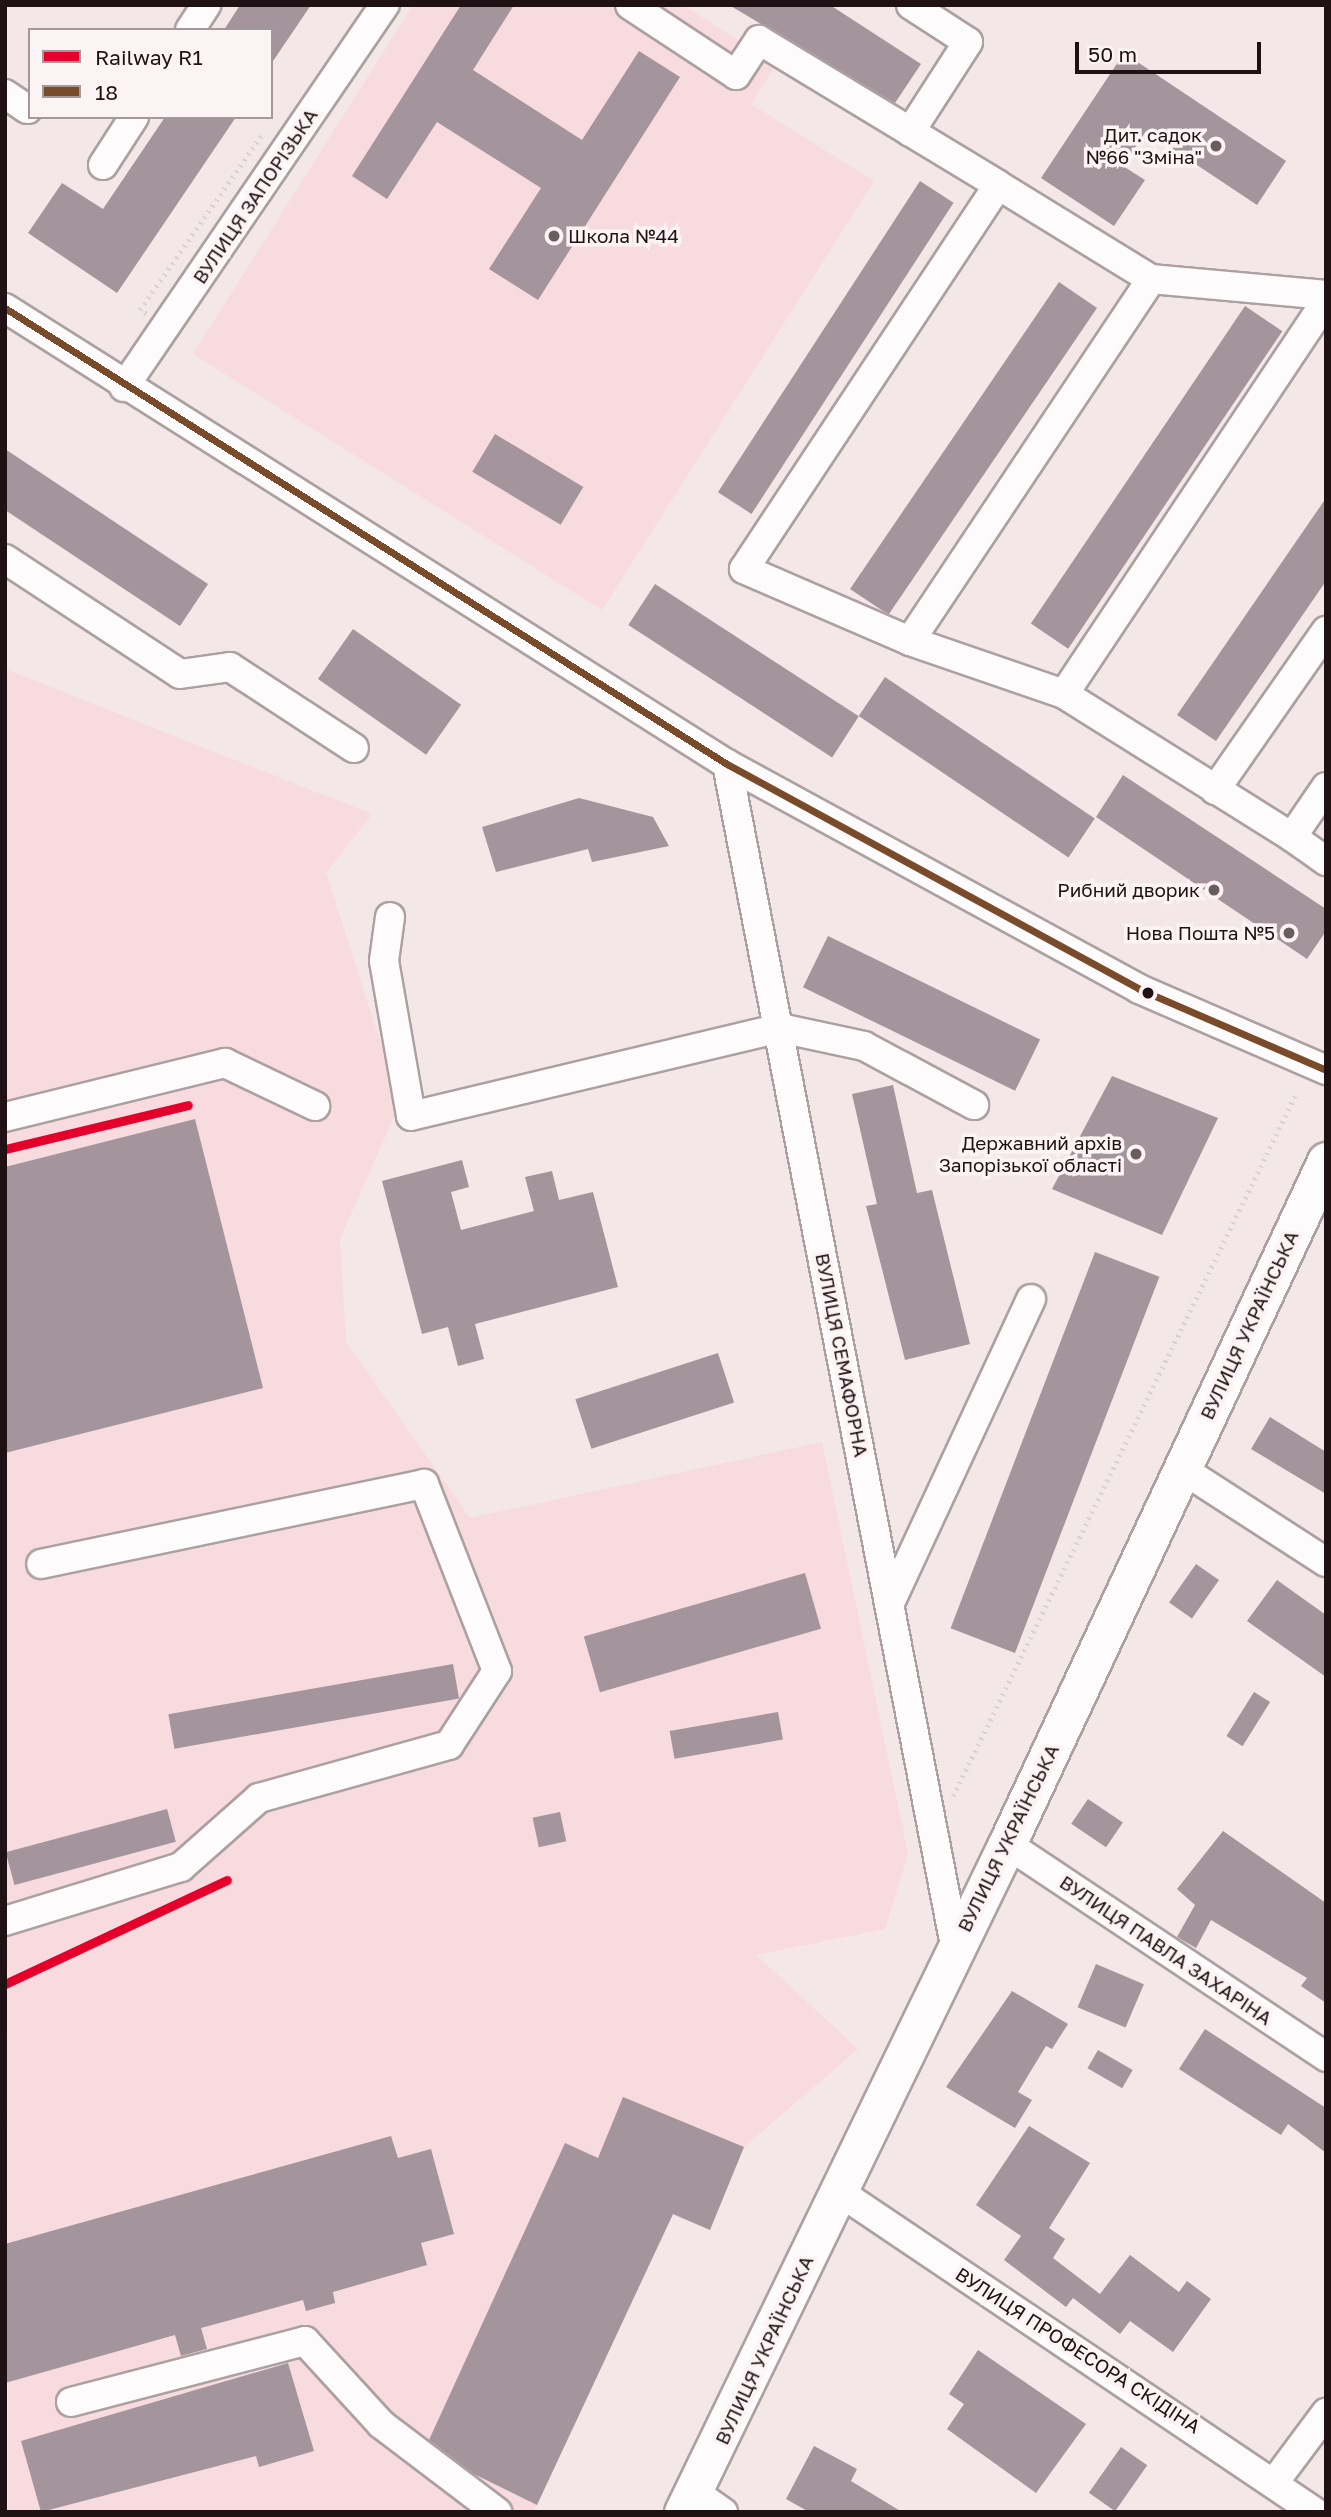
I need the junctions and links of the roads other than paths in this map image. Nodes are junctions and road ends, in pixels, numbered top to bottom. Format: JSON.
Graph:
{"nodes":[{"id":1,"x":206,"y":5,"type":"edge"},
{"id":2,"x":386,"y":5,"type":"edge"},
{"id":3,"x":630,"y":5,"type":"edge"},
{"id":4,"x":911,"y":5,"type":"edge"},
{"id":5,"x":191,"y":28,"type":"edge"},
{"id":6,"x":133,"y":119,"type":"edge"},
{"id":7,"x":910,"y":132,"type":"junction"},
{"id":8,"x":103,"y":165,"type":"dead end"},
{"id":9,"x":998,"y":185,"type":"junction"},
{"id":10,"x":1151,"y":279,"type":"junction"},
{"id":11,"x":1326,"y":295,"type":"edge"},
{"id":12,"x":1326,"y":301,"type":"edge"},
{"id":13,"x":5,"y":308,"type":"edge"},
{"id":14,"x":124,"y":387,"type":"junction"},
{"id":15,"x":5,"y":559,"type":"edge"},
{"id":16,"x":1326,"y":631,"type":"edge"},
{"id":17,"x":910,"y":640,"type":"junction"},
{"id":18,"x":1064,"y":694,"type":"junction"},
{"id":19,"x":354,"y":748,"type":"dead end"},
{"id":20,"x":727,"y":764,"type":"junction"},
{"id":21,"x":1326,"y":787,"type":"edge"},
{"id":22,"x":1216,"y":790,"type":"junction"},
{"id":23,"x":1292,"y":836,"type":"junction"},
{"id":24,"x":1326,"y":861,"type":"edge"},
{"id":25,"x":390,"y":917,"type":"dead end"},
{"id":26,"x":780,"y":1028,"type":"junction"},
{"id":27,"x":1326,"y":1070,"type":"edge"},
{"id":28,"x":974,"y":1105,"type":"dead end"},
{"id":29,"x":314,"y":1106,"type":"dead end"},
{"id":30,"x":5,"y":1117,"type":"edge"},
{"id":31,"x":1326,"y":1161,"type":"edge"},
{"id":32,"x":1031,"y":1299,"type":"dead end"},
{"id":33,"x":1182,"y":1469,"type":"junction"},
{"id":34,"x":1326,"y":1562,"type":"edge"},
{"id":35,"x":41,"y":1564,"type":"dead end"},
{"id":36,"x":890,"y":1603,"type":"junction"},
{"id":37,"x":1007,"y":1844,"type":"junction"},
{"id":38,"x":5,"y":1921,"type":"edge"},
{"id":39,"x":955,"y":1945,"type":"junction"},
{"id":40,"x":1326,"y":2057,"type":"edge"},
{"id":41,"x":838,"y":2191,"type":"junction"},
{"id":42,"x":71,"y":2402,"type":"dead end"},
{"id":43,"x":1326,"y":2413,"type":"edge"},
{"id":44,"x":1276,"y":2480,"type":"junction"},
{"id":45,"x":701,"y":2506,"type":"edge"},
{"id":46,"x":497,"y":2512,"type":"edge"},
{"id":47,"x":1315,"y":2512,"type":"edge"}],
"edges":[{"from":1,"to":5,"type":"street"},
{"from":2,"to":14,"type":"street","name":"ВУЛИЦЯ ЗАПОРІЗЬКА"},
{"from":3,"to":7,"type":"street"},
{"from":4,"to":7,"type":"street"},
{"from":6,"to":8,"type":"street"},
{"from":7,"to":9,"type":"street"},
{"from":9,"to":10,"type":"street"},
{"from":9,"to":17,"type":"street"},
{"from":10,"to":11,"type":"street"},
{"from":10,"to":17,"type":"street"},
{"from":12,"to":18,"type":"street"},
{"from":13,"to":14,"type":"street"},
{"from":14,"to":20,"type":"street"},
{"from":15,"to":19,"type":"street"},
{"from":16,"to":22,"type":"street"},
{"from":17,"to":18,"type":"street"},
{"from":18,"to":22,"type":"street"},
{"from":20,"to":26,"type":"street","name":"ВУЛИЦЯ СЕМАФОРНА"},
{"from":20,"to":27,"type":"street"},
{"from":21,"to":23,"type":"street"},
{"from":22,"to":23,"type":"street"},
{"from":23,"to":24,"type":"street"},
{"from":25,"to":26,"type":"street"},
{"from":26,"to":28,"type":"street"},
{"from":26,"to":36,"type":"street","name":"ВУЛИЦЯ СЕМАФОРНА"},
{"from":29,"to":30,"type":"street"},
{"from":31,"to":33,"type":"main road","name":"ВУЛИЦЯ УКРАЇНСЬКА"},
{"from":32,"to":36,"type":"street"},
{"from":33,"to":34,"type":"street"},
{"from":33,"to":37,"type":"main road","name":"ВУЛИЦЯ УКРАЇНСЬКА"},
{"from":35,"to":38,"type":"street"},
{"from":36,"to":39,"type":"street","name":"ВУЛИЦЯ СЕМАФОРНА"},
{"from":37,"to":39,"type":"main road","name":"ВУЛИЦЯ УКРАЇНСЬКА"},
{"from":37,"to":40,"type":"street","name":"ВУЛИЦЯ ПАВЛА ЗАХАРІНА"},
{"from":39,"to":41,"type":"main road","name":"ВУЛИЦЯ УКРАЇНСЬКА"},
{"from":41,"to":44,"type":"street","name":"ВУЛИЦЯ ПРОФЕСОРА СКІДІНА"},
{"from":41,"to":45,"type":"main road","name":"ВУЛИЦЯ УКРАЇНСЬКА"},
{"from":42,"to":46,"type":"street"},
{"from":43,"to":44,"type":"street"},
{"from":44,"to":47,"type":"street","name":"ВУЛИЦЯ ПРОФЕСОРА СКІДІНА"}]}
